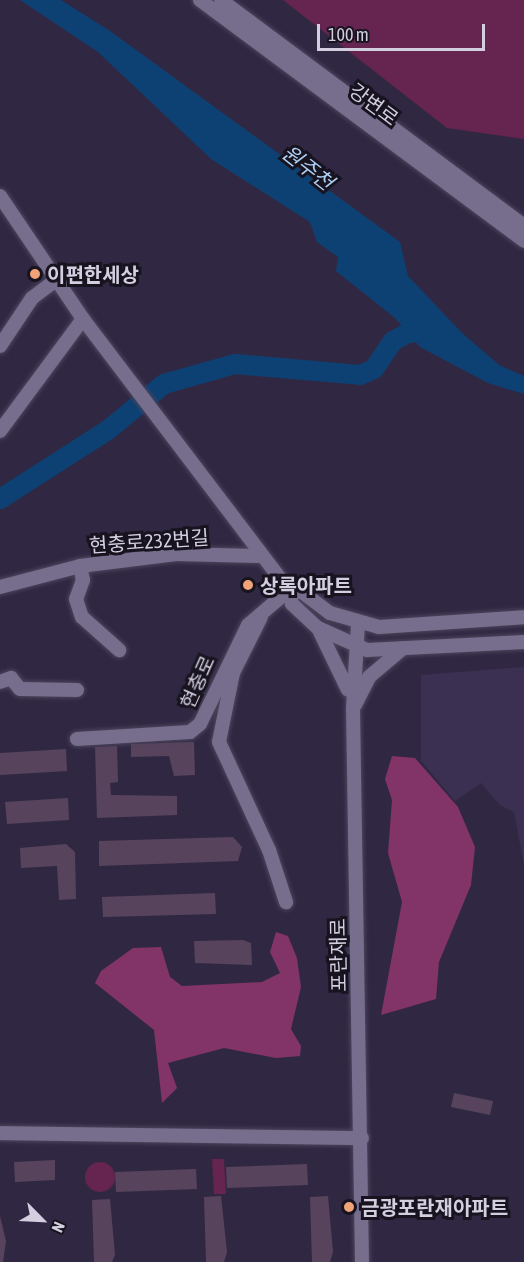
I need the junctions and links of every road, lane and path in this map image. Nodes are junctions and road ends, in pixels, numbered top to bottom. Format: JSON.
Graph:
{"nodes":[{"id":1,"x":200,"y":0,"type":"edge"},
{"id":2,"x":221,"y":0,"type":"edge"},
{"id":3,"x":0,"y":196,"type":"edge"},
{"id":4,"x":524,"y":226,"type":"edge"},
{"id":5,"x":524,"y":241,"type":"edge"},
{"id":6,"x":57,"y":279,"type":"junction"},
{"id":7,"x":83,"y":319,"type":"junction"},
{"id":8,"x":0,"y":346,"type":"edge"},
{"id":9,"x":0,"y":431,"type":"edge"},
{"id":10,"x":258,"y":556,"type":"junction"},
{"id":11,"x":80,"y":566,"type":"junction"},
{"id":12,"x":0,"y":587,"type":"edge"},
{"id":13,"x":289,"y":590,"type":"junction"},
{"id":14,"x":261,"y":616,"type":"junction"},
{"id":15,"x":524,"y":617,"type":"edge"},
{"id":16,"x":358,"y":624,"type":"junction"},
{"id":17,"x":318,"y":628,"type":"junction"},
{"id":18,"x":524,"y":642,"type":"edge"},
{"id":19,"x":353,"y":648,"type":"junction"},
{"id":20,"x":402,"y":649,"type":"junction"},
{"id":21,"x":119,"y":650,"type":"dead end"},
{"id":22,"x":0,"y":682,"type":"edge"},
{"id":23,"x":77,"y":690,"type":"dead end"},
{"id":24,"x":353,"y":709,"type":"junction"},
{"id":25,"x":77,"y":739,"type":"dead end"},
{"id":26,"x":286,"y":902,"type":"dead end"},
{"id":27,"x":0,"y":1133,"type":"edge"},
{"id":28,"x":362,"y":1138,"type":"junction"},
{"id":29,"x":362,"y":1262,"type":"edge"}],
"edges":[{"from":1,"to":5,"type":"street","name":"강변로"},
{"from":2,"to":4,"type":"street","name":"강변로"},
{"from":3,"to":6,"type":"street"},
{"from":6,"to":7,"type":"street"},
{"from":6,"to":8,"type":"street"},
{"from":7,"to":9,"type":"street"},
{"from":7,"to":10,"type":"street"},
{"from":10,"to":11,"type":"street","name":"현충로232번길"},
{"from":10,"to":13,"type":"street"},
{"from":11,"to":12,"type":"street","name":"현충로232번길"},
{"from":11,"to":21,"type":"street","name":"현충로232번길"},
{"from":13,"to":14,"type":"street","name":"현충로"},
{"from":13,"to":16,"type":"street"},
{"from":13,"to":17,"type":"street"},
{"from":14,"to":25,"type":"street","name":"현충로"},
{"from":14,"to":26,"type":"street"},
{"from":15,"to":16,"type":"street"},
{"from":16,"to":19,"type":"street","name":"포란재로"},
{"from":17,"to":19,"type":"street"},
{"from":17,"to":24,"type":"street"},
{"from":18,"to":20,"type":"street"},
{"from":19,"to":20,"type":"street"},
{"from":19,"to":24,"type":"street","name":"포란재로"},
{"from":20,"to":24,"type":"street"},
{"from":22,"to":23,"type":"street"},
{"from":24,"to":28,"type":"street","name":"포란재로"},
{"from":27,"to":28,"type":"street"},
{"from":28,"to":29,"type":"street","name":"포란재로"}]}
